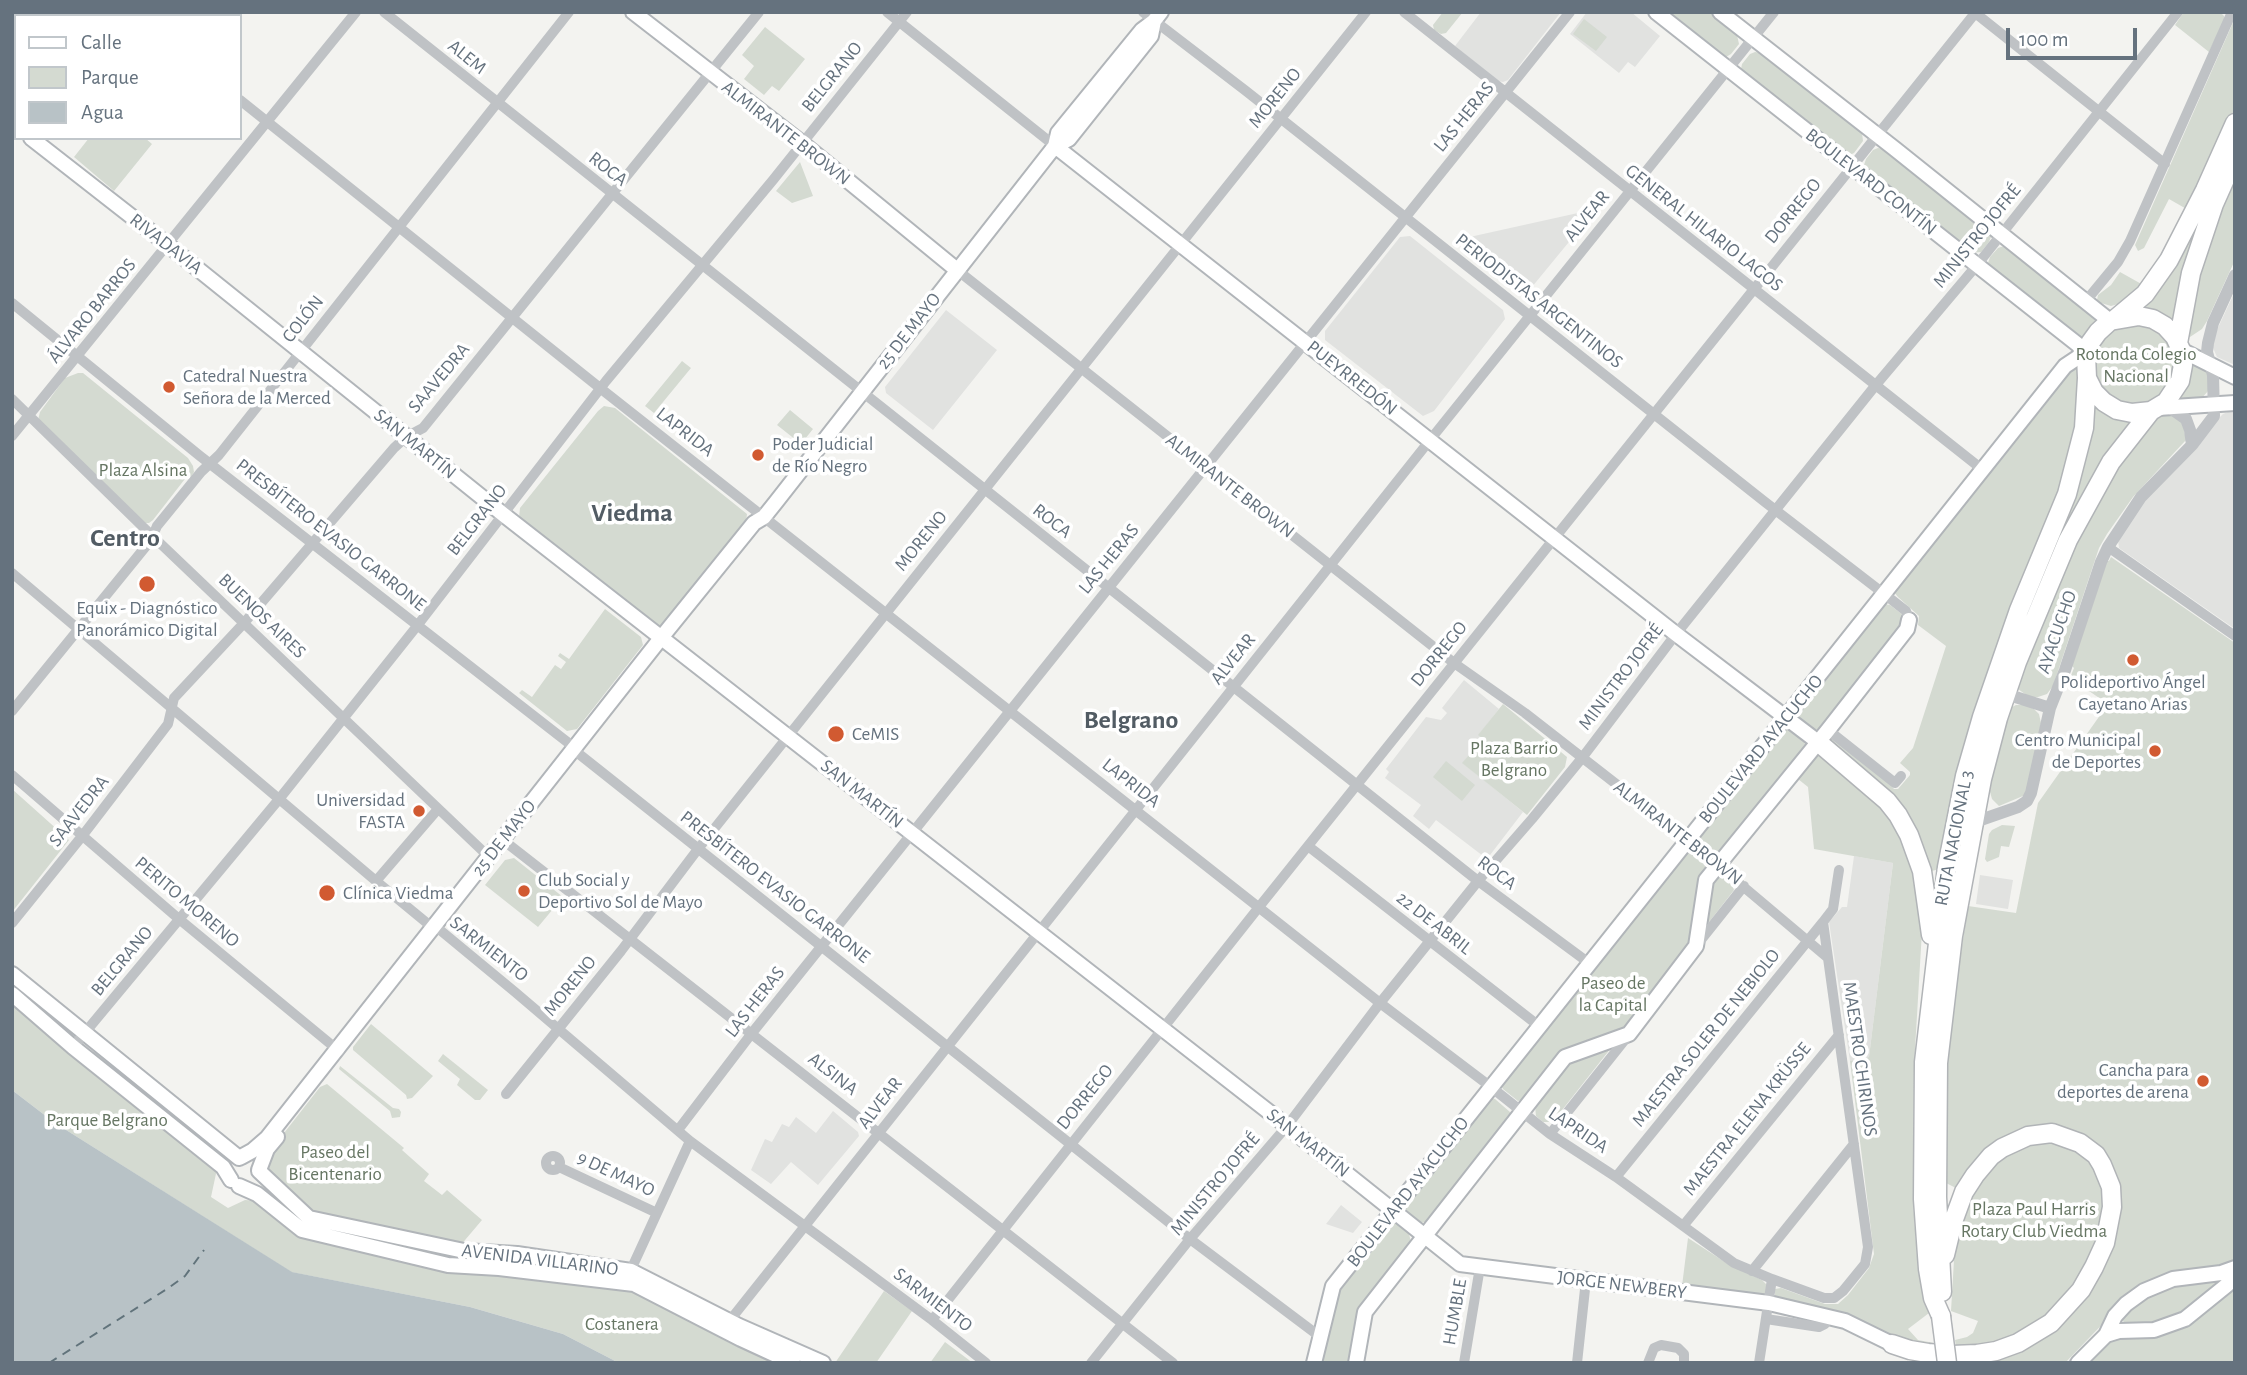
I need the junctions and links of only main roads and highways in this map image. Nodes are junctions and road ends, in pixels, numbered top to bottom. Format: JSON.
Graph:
{"nodes":[{"id":1,"x":633,"y":12,"type":"edge"},
{"id":2,"x":1656,"y":12,"type":"edge"},
{"id":3,"x":1720,"y":12,"type":"edge"},
{"id":4,"x":1153,"y":15,"type":"edge"},
{"id":5,"x":2235,"y":123,"type":"edge"},
{"id":6,"x":34,"y":140,"type":"edge"},
{"id":7,"x":1055,"y":146,"type":"junction"},
{"id":8,"x":2235,"y":157,"type":"edge"},
{"id":9,"x":957,"y":270,"type":"junction"},
{"id":10,"x":2112,"y":320,"type":"junction"},
{"id":11,"x":2179,"y":346,"type":"junction"},
{"id":12,"x":299,"y":351,"type":"joint"},
{"id":13,"x":2086,"y":352,"type":"junction"},
{"id":14,"x":2235,"y":377,"type":"edge"},
{"id":15,"x":2087,"y":378,"type":"junction"},
{"id":16,"x":2235,"y":403,"type":"edge"},
{"id":17,"x":2160,"y":409,"type":"junction"},
{"id":18,"x":1909,"y":620,"type":"road end"},
{"id":19,"x":664,"y":640,"type":"junction"},
{"id":20,"x":1786,"y":717,"type":"junction"},
{"id":21,"x":1823,"y":736,"type":"junction"},
{"id":22,"x":506,"y":842,"type":"junction"},
{"id":23,"x":437,"y":929,"type":"junction"},
{"id":24,"x":1933,"y":972,"type":"junction"},
{"id":25,"x":12,"y":974,"type":"edge"},
{"id":26,"x":12,"y":994,"type":"edge"},
{"id":27,"x":339,"y":1051,"type":"junction"},
{"id":28,"x":240,"y":1158,"type":"junction"},
{"id":29,"x":259,"y":1171,"type":"junction"},
{"id":30,"x":235,"y":1183,"type":"junction"},
{"id":31,"x":1392,"y":1211,"type":"junction"},
{"id":32,"x":1424,"y":1236,"type":"junction"},
{"id":33,"x":1941,"y":1269,"type":"junction"},
{"id":34,"x":2235,"y":1270,"type":"edge"},
{"id":35,"x":628,"y":1277,"type":"junction"},
{"id":36,"x":1941,"y":1316,"type":"junction"},
{"id":37,"x":727,"y":1325,"type":"junction"},
{"id":38,"x":2106,"y":1335,"type":"junction"},
{"id":39,"x":1892,"y":1344,"type":"joint"},
{"id":40,"x":793,"y":1363,"type":"edge"},
{"id":41,"x":823,"y":1363,"type":"edge"},
{"id":42,"x":1314,"y":1363,"type":"edge"},
{"id":43,"x":1356,"y":1363,"type":"edge"},
{"id":44,"x":1947,"y":1363,"type":"edge"},
{"id":45,"x":2078,"y":1363,"type":"edge"}],
"edges":[{"from":1,"to":9,"type":"main road","name":"ALMIRANTE BROWN"},
{"from":2,"to":13,"type":"main road","name":"BOULEVARD CONTÍN"},
{"from":3,"to":10,"type":"main road","name":"BOULEVARD CONTÍN"},
{"from":4,"to":7,"type":"main road","name":"25 DE MAYO"},
{"from":5,"to":10,"type":"highway"},
{"from":6,"to":12,"type":"main road","name":"RIVADAVIA"},
{"from":7,"to":9,"type":"main road","name":"25 DE MAYO"},
{"from":7,"to":20,"type":"main road","name":"PUEYRREDÓN"},
{"from":8,"to":11,"type":"highway","name":"RUTA NACIONAL 3"},
{"from":9,"to":19,"type":"main road","name":"25 DE MAYO"},
{"from":10,"to":11,"type":"highway"},
{"from":10,"to":13,"type":"highway"},
{"from":11,"to":14,"type":"main road"},
{"from":11,"to":17,"type":"highway","name":"RUTA NACIONAL 3"},
{"from":12,"to":19,"type":"main road","name":"SAN MARTÍN"},
{"from":13,"to":15,"type":"highway","name":"RUTA NACIONAL 3"},
{"from":13,"to":20,"type":"main road","name":"BOULEVARD AYACUCHO"},
{"from":15,"to":17,"type":"highway"},
{"from":15,"to":24,"type":"highway","name":"RUTA NACIONAL 3"},
{"from":16,"to":17,"type":"main road"},
{"from":17,"to":33,"type":"highway","name":"RUTA NACIONAL 3"},
{"from":18,"to":21,"type":"main road","name":"BOULEVARD AYACUCHO"},
{"from":19,"to":22,"type":"main road","name":"25 DE MAYO"},
{"from":19,"to":31,"type":"main road","name":"SAN MARTÍN"},
{"from":20,"to":21,"type":"main road","name":"PUEYRREDÓN"},
{"from":20,"to":31,"type":"main road","name":"BOULEVARD AYACUCHO"},
{"from":21,"to":24,"type":"highway"},
{"from":21,"to":32,"type":"main road","name":"BOULEVARD AYACUCHO"},
{"from":22,"to":23,"type":"main road","name":"25 DE MAYO"},
{"from":22,"to":23,"type":"main road","name":"25 DE MAYO"},
{"from":23,"to":27,"type":"main road","name":"25 DE MAYO"},
{"from":24,"to":36,"type":"highway","name":"RUTA NACIONAL 3"},
{"from":25,"to":28,"type":"main road"},
{"from":26,"to":30,"type":"main road","name":"AVENIDA VILLARINO"},
{"from":27,"to":28,"type":"main road","name":"25 DE MAYO"},
{"from":27,"to":29,"type":"main road","name":"25 DE MAYO"},
{"from":28,"to":29,"type":"main road"},
{"from":28,"to":30,"type":"main road"},
{"from":29,"to":30,"type":"main road","name":"25 DE MAYO"},
{"from":29,"to":35,"type":"main road","name":"AVENIDA VILLARINO"},
{"from":30,"to":35,"type":"main road","name":"AVENIDA VILLARINO"},
{"from":31,"to":32,"type":"main road","name":"SAN MARTÍN"},
{"from":31,"to":42,"type":"main road","name":"BOULEVARD AYACUCHO"},
{"from":32,"to":39,"type":"main road","name":"JORGE NEWBERY"},
{"from":32,"to":43,"type":"main road","name":"BOULEVARD AYACUCHO"},
{"from":33,"to":36,"type":"highway","name":"RUTA NACIONAL 3"},
{"from":33,"to":39,"type":"highway"},
{"from":34,"to":38,"type":"main road"},
{"from":34,"to":38,"type":"main road"},
{"from":35,"to":37,"type":"main road","name":"AVENIDA VILLARINO"},
{"from":36,"to":44,"type":"highway","name":"RUTA NACIONAL 3","bridge":true},
{"from":37,"to":40,"type":"main road","name":"AVENIDA VILLARINO"},
{"from":37,"to":41,"type":"main road","name":"AVENIDA VILLARINO"},
{"from":38,"to":45,"type":"main road"}]}
